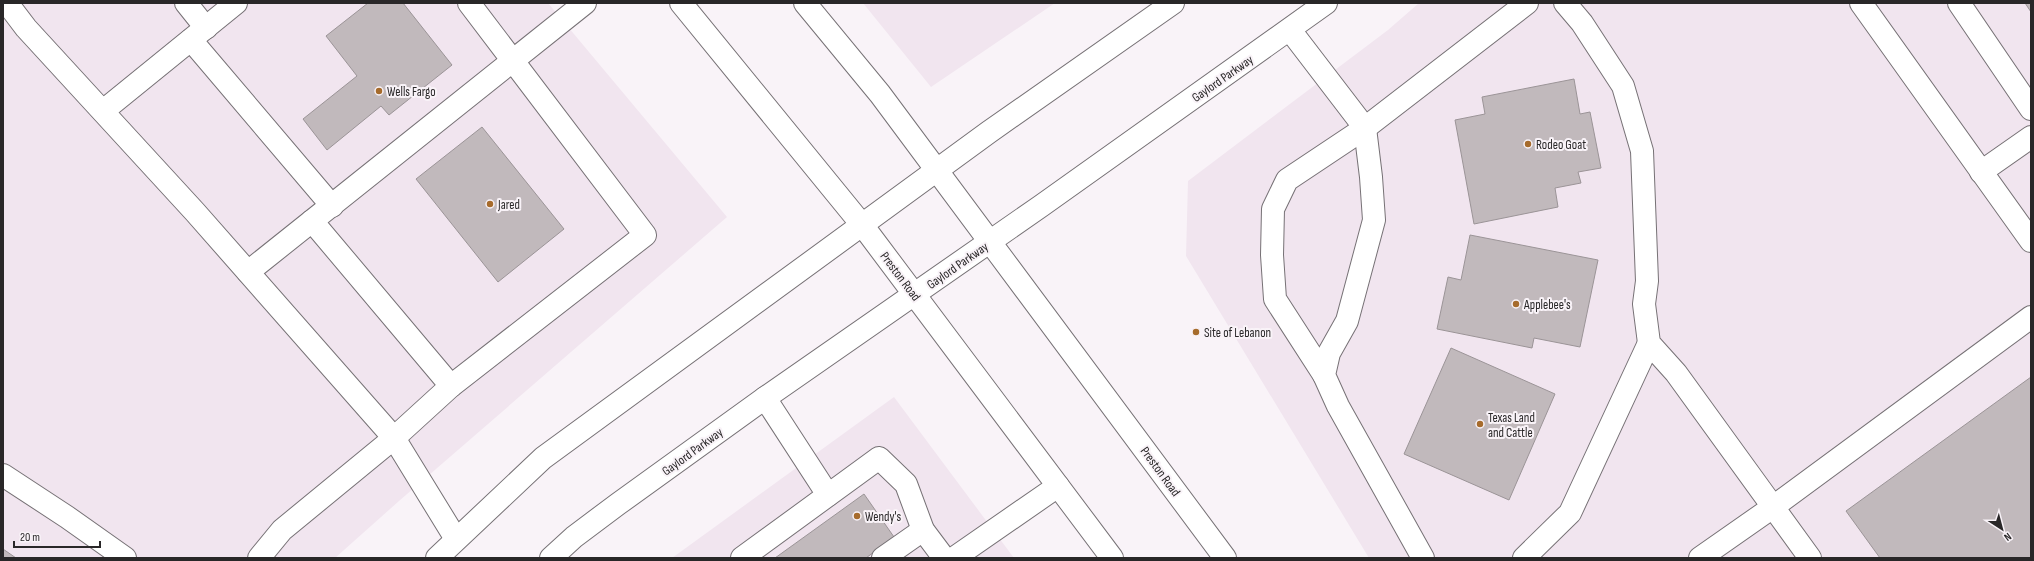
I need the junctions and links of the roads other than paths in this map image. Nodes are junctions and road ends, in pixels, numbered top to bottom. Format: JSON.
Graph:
{"nodes":[{"id":1,"x":7,"y":3,"type":"edge"},
{"id":2,"x":186,"y":3,"type":"edge"},
{"id":3,"x":236,"y":3,"type":"edge"},
{"id":4,"x":470,"y":3,"type":"edge"},
{"id":5,"x":585,"y":3,"type":"edge"},
{"id":6,"x":680,"y":3,"type":"edge"},
{"id":7,"x":805,"y":3,"type":"edge"},
{"id":8,"x":1173,"y":3,"type":"edge"},
{"id":9,"x":1326,"y":3,"type":"edge"},
{"id":10,"x":1527,"y":3,"type":"edge"},
{"id":11,"x":1565,"y":3,"type":"edge"},
{"id":12,"x":1861,"y":3,"type":"edge"},
{"id":13,"x":1958,"y":3,"type":"edge"},
{"id":14,"x":1290,"y":30,"type":"junction"},
{"id":15,"x":198,"y":34,"type":"junction"},
{"id":16,"x":513,"y":60,"type":"junction"},
{"id":17,"x":2031,"y":109,"type":"edge"},
{"id":18,"x":103,"y":111,"type":"junction"},
{"id":19,"x":1365,"y":128,"type":"junction"},
{"id":20,"x":2031,"y":137,"type":"edge"},
{"id":21,"x":937,"y":171,"type":"junction"},
{"id":22,"x":1981,"y":172,"type":"junction"},
{"id":23,"x":332,"y":206,"type":"junction"},
{"id":24,"x":312,"y":221,"type":"junction"},
{"id":25,"x":863,"y":226,"type":"junction"},
{"id":26,"x":2031,"y":241,"type":"edge"},
{"id":27,"x":990,"y":242,"type":"junction"},
{"id":28,"x":248,"y":272,"type":"junction"},
{"id":29,"x":915,"y":294,"type":"junction"},
{"id":30,"x":2031,"y":317,"type":"edge"},
{"id":31,"x":1650,"y":343,"type":"junction"},
{"id":32,"x":1324,"y":375,"type":"junction"},
{"id":33,"x":451,"y":386,"type":"junction"},
{"id":34,"x":765,"y":398,"type":"junction"},
{"id":35,"x":394,"y":438,"type":"junction"},
{"id":36,"x":3,"y":475,"type":"edge"},
{"id":37,"x":1058,"y":486,"type":"junction"},
{"id":38,"x":828,"y":495,"type":"junction"},
{"id":39,"x":1773,"y":507,"type":"junction"},
{"id":40,"x":923,"y":530,"type":"junction"},
{"id":41,"x":456,"y":539,"type":"junction"},
{"id":42,"x":125,"y":558,"type":"edge"},
{"id":43,"x":259,"y":558,"type":"edge"},
{"id":44,"x":438,"y":558,"type":"edge"},
{"id":45,"x":551,"y":558,"type":"edge"},
{"id":46,"x":742,"y":558,"type":"edge"},
{"id":47,"x":883,"y":558,"type":"edge"},
{"id":48,"x":944,"y":558,"type":"edge"},
{"id":49,"x":954,"y":558,"type":"edge"},
{"id":50,"x":1112,"y":558,"type":"edge"},
{"id":51,"x":1225,"y":558,"type":"edge"},
{"id":52,"x":1423,"y":558,"type":"edge"},
{"id":53,"x":1524,"y":558,"type":"edge"},
{"id":54,"x":1700,"y":558,"type":"edge"},
{"id":55,"x":1810,"y":558,"type":"edge"}],
"edges":[{"from":1,"to":18,"type":"street"},
{"from":2,"to":15,"type":"street"},
{"from":3,"to":15,"type":"street"},
{"from":4,"to":16,"type":"street"},
{"from":5,"to":16,"type":"street"},
{"from":6,"to":25,"type":"street","name":"Preston Road"},
{"from":7,"to":21,"type":"street","name":"Preston Road"},
{"from":8,"to":21,"type":"street"},
{"from":9,"to":14,"type":"street","name":"Gaylord Parkway"},
{"from":10,"to":19,"type":"street"},
{"from":11,"to":31,"type":"street"},
{"from":12,"to":22,"type":"street"},
{"from":13,"to":17,"type":"street"},
{"from":14,"to":19,"type":"street"},
{"from":14,"to":27,"type":"street","name":"Gaylord Parkway"},
{"from":15,"to":18,"type":"street"},
{"from":15,"to":23,"type":"street"},
{"from":16,"to":23,"type":"street"},
{"from":16,"to":33,"type":"street"},
{"from":18,"to":28,"type":"street"},
{"from":19,"to":32,"type":"street"},
{"from":19,"to":32,"type":"street"},
{"from":20,"to":22,"type":"street"},
{"from":21,"to":25,"type":"street"},
{"from":21,"to":27,"type":"street","name":"Preston Road"},
{"from":22,"to":26,"type":"street"},
{"from":23,"to":24,"type":"street"},
{"from":24,"to":28,"type":"street"},
{"from":24,"to":33,"type":"street"},
{"from":25,"to":29,"type":"street","name":"Preston Road"},
{"from":25,"to":41,"type":"street"},
{"from":27,"to":29,"type":"street","name":"Gaylord Parkway"},
{"from":27,"to":51,"type":"street","name":"Preston Road"},
{"from":28,"to":35,"type":"street"},
{"from":29,"to":34,"type":"street","name":"Gaylord Parkway"},
{"from":29,"to":37,"type":"street","name":"Preston Road"},
{"from":30,"to":39,"type":"street"},
{"from":31,"to":39,"type":"street"},
{"from":31,"to":53,"type":"street"},
{"from":32,"to":52,"type":"street"},
{"from":33,"to":35,"type":"street"},
{"from":34,"to":38,"type":"street"},
{"from":34,"to":45,"type":"street","name":"Gaylord Parkway"},
{"from":35,"to":41,"type":"street"},
{"from":35,"to":43,"type":"street"},
{"from":36,"to":42,"type":"street"},
{"from":37,"to":49,"type":"street"},
{"from":37,"to":50,"type":"street","name":"Preston Road"},
{"from":38,"to":40,"type":"street"},
{"from":38,"to":46,"type":"street"},
{"from":39,"to":54,"type":"street"},
{"from":39,"to":55,"type":"street"},
{"from":40,"to":47,"type":"street"},
{"from":40,"to":48,"type":"street"},
{"from":41,"to":44,"type":"street"}]}
